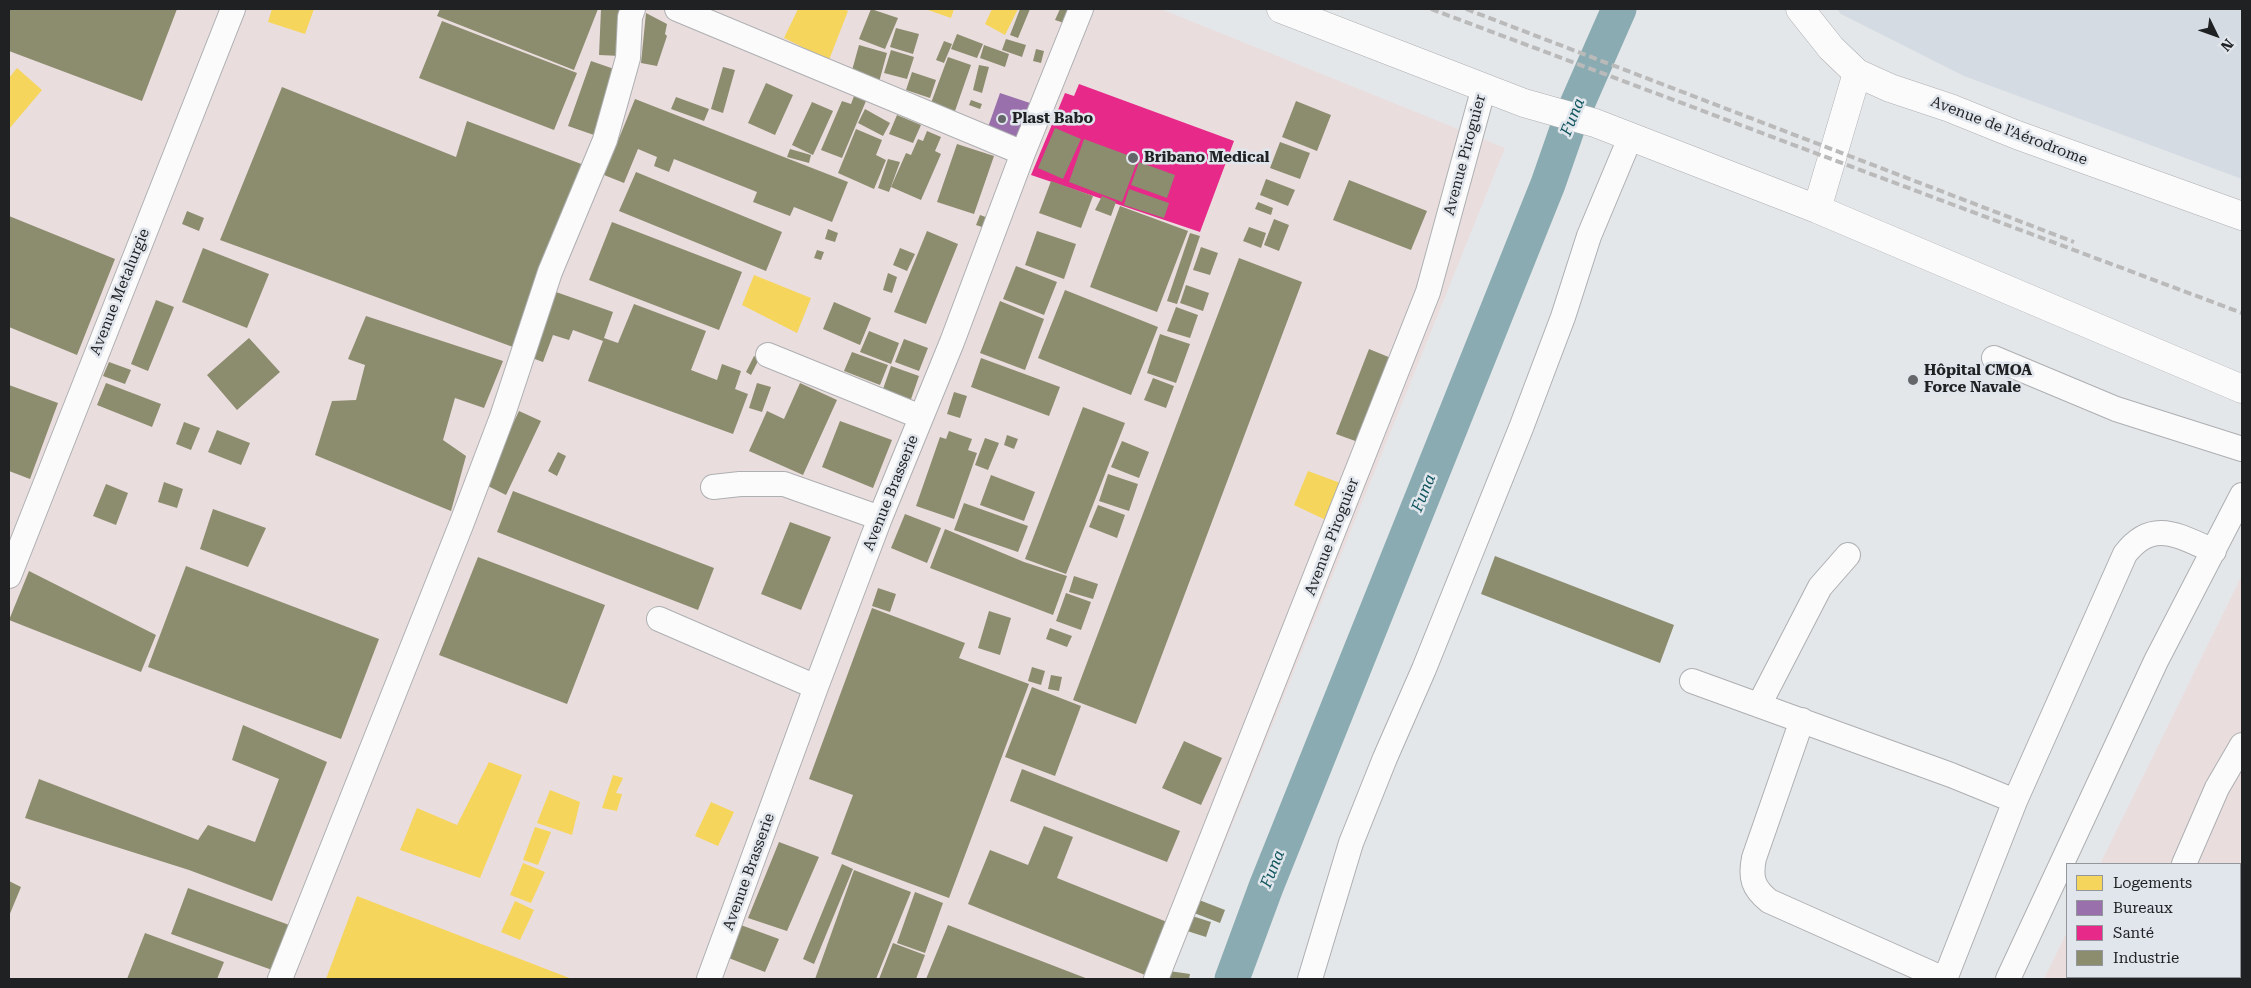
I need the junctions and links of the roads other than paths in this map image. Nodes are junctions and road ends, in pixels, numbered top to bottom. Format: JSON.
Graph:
{"nodes":[{"id":1,"x":233,"y":9,"type":"edge"},
{"id":2,"x":633,"y":9,"type":"edge"},
{"id":3,"x":677,"y":9,"type":"edge"},
{"id":4,"x":1081,"y":9,"type":"edge"},
{"id":5,"x":1281,"y":9,"type":"edge"},
{"id":6,"x":1800,"y":9,"type":"edge"},
{"id":7,"x":1857,"y":73,"type":"junction"},
{"id":8,"x":1484,"y":87,"type":"junction"},
{"id":9,"x":1630,"y":138,"type":"junction"},
{"id":10,"x":1023,"y":153,"type":"junction"},
{"id":11,"x":1817,"y":209,"type":"junction"},
{"id":12,"x":2242,"y":216,"type":"edge"},
{"id":13,"x":768,"y":355,"type":"dead end"},
{"id":14,"x":1994,"y":358,"type":"dead end"},
{"id":15,"x":2242,"y":389,"type":"edge"},
{"id":16,"x":921,"y":417,"type":"junction"},
{"id":17,"x":2242,"y":449,"type":"edge"},
{"id":18,"x":714,"y":487,"type":"dead end"},
{"id":19,"x":2242,"y":495,"type":"edge"},
{"id":20,"x":880,"y":518,"type":"junction"},
{"id":21,"x":2214,"y":551,"type":"junction"},
{"id":22,"x":1848,"y":555,"type":"dead end"},
{"id":23,"x":9,"y":576,"type":"edge"},
{"id":24,"x":659,"y":619,"type":"dead end"},
{"id":25,"x":1692,"y":681,"type":"dead end"},
{"id":26,"x":816,"y":687,"type":"junction"},
{"id":27,"x":1759,"y":705,"type":"junction"},
{"id":28,"x":1802,"y":720,"type":"junction"},
{"id":29,"x":2242,"y":745,"type":"edge"},
{"id":30,"x":2015,"y":802,"type":"junction"},
{"id":31,"x":2184,"y":863,"type":"edge"},
{"id":32,"x":280,"y":979,"type":"edge"},
{"id":33,"x":709,"y":979,"type":"edge"},
{"id":34,"x":1156,"y":979,"type":"edge"},
{"id":35,"x":1310,"y":979,"type":"edge"},
{"id":36,"x":1944,"y":979,"type":"edge"},
{"id":37,"x":2008,"y":979,"type":"edge"}],
"edges":[{"from":1,"to":23,"type":"street","name":"Avenue Metalurgie"},
{"from":2,"to":32,"type":"street"},
{"from":3,"to":10,"type":"street"},
{"from":4,"to":10,"type":"street","name":"Avenue Brasserie"},
{"from":5,"to":8,"type":"main road"},
{"from":6,"to":7,"type":"main road","name":"Avenue de l’Aérodrome"},
{"from":7,"to":11,"type":"main road"},
{"from":7,"to":12,"type":"main road","name":"Avenue de l’Aérodrome"},
{"from":8,"to":9,"type":"main road"},
{"from":8,"to":34,"type":"street","name":"Avenue Piroguier"},
{"from":9,"to":11,"type":"main road"},
{"from":9,"to":35,"type":"street"},
{"from":10,"to":16,"type":"street","name":"Avenue Brasserie"},
{"from":11,"to":15,"type":"main road"},
{"from":13,"to":16,"type":"street"},
{"from":14,"to":17,"type":"street"},
{"from":16,"to":20,"type":"street","name":"Avenue Brasserie"},
{"from":18,"to":20,"type":"street"},
{"from":19,"to":21,"type":"street"},
{"from":20,"to":26,"type":"street","name":"Avenue Brasserie"},
{"from":21,"to":30,"type":"street"},
{"from":21,"to":37,"type":"street"},
{"from":22,"to":27,"type":"street"},
{"from":24,"to":26,"type":"street"},
{"from":25,"to":27,"type":"street"},
{"from":26,"to":33,"type":"street","name":"Avenue Brasserie"},
{"from":27,"to":28,"type":"street"},
{"from":28,"to":30,"type":"street"},
{"from":28,"to":36,"type":"street"},
{"from":29,"to":31,"type":"street"},
{"from":30,"to":36,"type":"street"}]}
